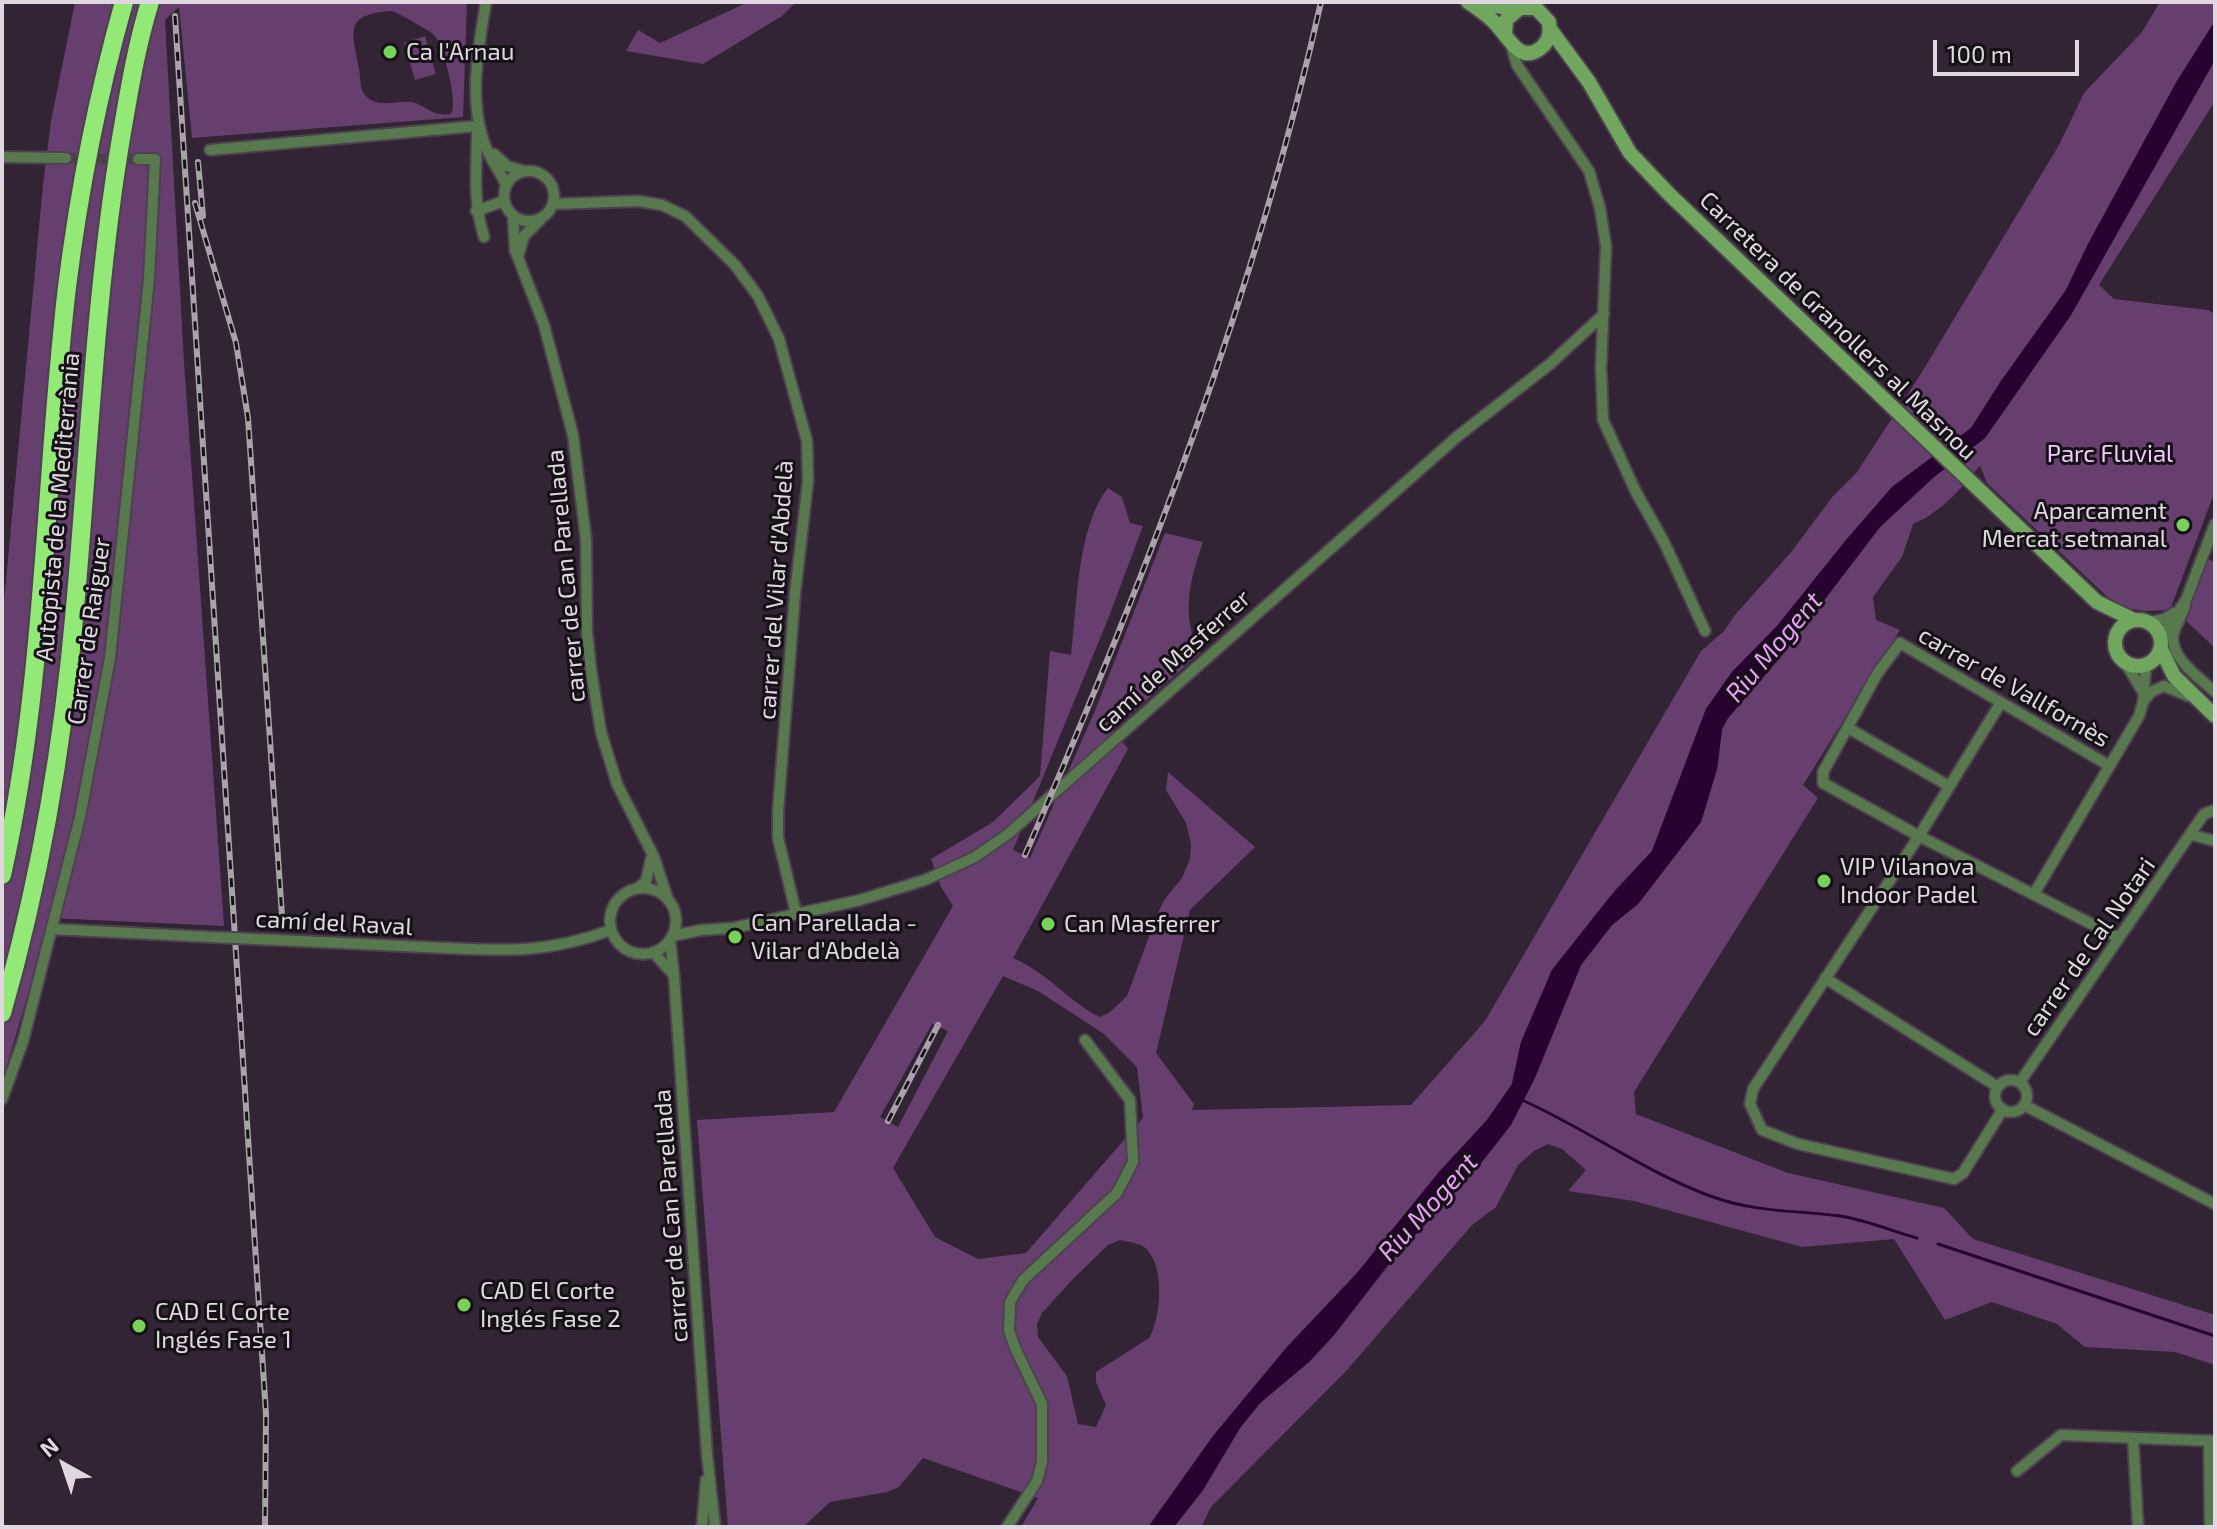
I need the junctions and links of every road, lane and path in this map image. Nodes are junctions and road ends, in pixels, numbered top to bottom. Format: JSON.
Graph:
{"nodes":[{"id":1,"x":124,"y":2,"type":"edge"},
{"id":2,"x":150,"y":2,"type":"edge"},
{"id":3,"x":162,"y":2,"type":"edge"},
{"id":4,"x":486,"y":2,"type":"edge"},
{"id":5,"x":1469,"y":2,"type":"edge"},
{"id":6,"x":1549,"y":2,"type":"edge"},
{"id":7,"x":1523,"y":6,"type":"edge"},
{"id":8,"x":1549,"y":25,"type":"junction"},
{"id":9,"x":1508,"y":40,"type":"junction"},
{"id":10,"x":1534,"y":51,"type":"junction"},
{"id":11,"x":1573,"y":61,"type":"junction"},
{"id":12,"x":1526,"y":77,"type":"junction"},
{"id":13,"x":478,"y":123,"type":"junction"},
{"id":14,"x":483,"y":137,"type":"junction"},
{"id":15,"x":210,"y":150,"type":"dead end"},
{"id":16,"x":2,"y":157,"type":"edge"},
{"id":17,"x":66,"y":158,"type":"tunnel mouth"},
{"id":18,"x":138,"y":159,"type":"dead end"},
{"id":19,"x":526,"y":171,"type":"junction"},
{"id":20,"x":506,"y":185,"type":"junction"},
{"id":21,"x":553,"y":187,"type":"junction"},
{"id":22,"x":111,"y":200,"type":"junction"},
{"id":23,"x":504,"y":201,"type":"junction"},
{"id":24,"x":586,"y":201,"type":"junction"},
{"id":25,"x":553,"y":204,"type":"junction"},
{"id":26,"x":476,"y":211,"type":"junction"},
{"id":27,"x":513,"y":216,"type":"junction"},
{"id":28,"x":543,"y":217,"type":"junction"},
{"id":29,"x":484,"y":237,"type":"dead end"},
{"id":30,"x":520,"y":263,"type":"junction"},
{"id":31,"x":1604,"y":314,"type":"junction"},
{"id":32,"x":2215,"y":524,"type":"edge"},
{"id":33,"x":2186,"y":600,"type":"junction"},
{"id":34,"x":2097,"y":602,"type":"junction"},
{"id":35,"x":2176,"y":612,"type":"junction"},
{"id":36,"x":2141,"y":621,"type":"junction"},
{"id":37,"x":1705,"y":631,"type":"dead end"},
{"id":38,"x":2116,"y":637,"type":"junction"},
{"id":39,"x":2161,"y":643,"type":"junction"},
{"id":40,"x":2126,"y":664,"type":"junction"},
{"id":41,"x":2146,"y":666,"type":"junction"},
{"id":42,"x":2174,"y":676,"type":"junction"},
{"id":43,"x":2215,"y":692,"type":"edge"},
{"id":44,"x":2142,"y":696,"type":"junction"},
{"id":45,"x":2000,"y":704,"type":"junction"},
{"id":46,"x":2202,"y":704,"type":"junction"},
{"id":47,"x":2215,"y":716,"type":"edge"},
{"id":48,"x":1848,"y":728,"type":"junction"},
{"id":49,"x":2108,"y":765,"type":"junction"},
{"id":50,"x":1949,"y":786,"type":"junction"},
{"id":51,"x":2215,"y":810,"type":"edge"},
{"id":52,"x":2192,"y":835,"type":"junction"},
{"id":53,"x":1919,"y":836,"type":"junction"},
{"id":54,"x":645,"y":838,"type":"junction"},
{"id":55,"x":2215,"y":841,"type":"edge"},
{"id":56,"x":2,"y":875,"type":"edge"},
{"id":57,"x":638,"y":888,"type":"junction"},
{"id":58,"x":2034,"y":894,"type":"junction"},
{"id":59,"x":668,"y":900,"type":"junction"},
{"id":60,"x":796,"y":913,"type":"junction"},
{"id":61,"x":676,"y":920,"type":"junction"},
{"id":62,"x":52,"y":929,"type":"junction"},
{"id":63,"x":611,"y":930,"type":"junction"},
{"id":64,"x":711,"y":930,"type":"junction"},
{"id":65,"x":2117,"y":937,"type":"junction"},
{"id":66,"x":671,"y":938,"type":"junction"},
{"id":67,"x":653,"y":952,"type":"junction"},
{"id":68,"x":674,"y":976,"type":"junction"},
{"id":69,"x":1825,"y":978,"type":"junction"},
{"id":70,"x":2,"y":1013,"type":"edge"},
{"id":71,"x":1085,"y":1040,"type":"dead end"},
{"id":72,"x":2020,"y":1082,"type":"junction"},
{"id":73,"x":1998,"y":1087,"type":"junction"},
{"id":74,"x":2,"y":1099,"type":"edge"},
{"id":75,"x":2024,"y":1105,"type":"junction"},
{"id":76,"x":2003,"y":1109,"type":"junction"},
{"id":77,"x":2215,"y":1204,"type":"edge"},
{"id":78,"x":2133,"y":1438,"type":"junction"},
{"id":79,"x":2212,"y":1441,"type":"edge"},
{"id":80,"x":707,"y":1454,"type":"junction"},
{"id":81,"x":2017,"y":1471,"type":"dead end"},
{"id":82,"x":702,"y":1527,"type":"edge"},
{"id":83,"x":715,"y":1527,"type":"edge"},
{"id":84,"x":1007,"y":1527,"type":"edge"},
{"id":85,"x":2138,"y":1527,"type":"edge"},
{"id":86,"x":2210,"y":1527,"type":"edge"}],
"edges":[{"from":1,"to":56,"type":"highway","name":"Autopista de la Mediterrània"},
{"from":2,"to":22,"type":"highway","name":"Autopista de la Mediterrània"},
{"from":3,"to":22,"type":"highway"},
{"from":4,"to":13,"type":"street"},
{"from":5,"to":7,"type":"main road"},
{"from":5,"to":9,"type":"main road"},
{"from":6,"to":8,"type":"main road"},
{"from":7,"to":8,"type":"main road"},
{"from":7,"to":9,"type":"main road"},
{"from":8,"to":10,"type":"main road"},
{"from":8,"to":11,"type":"main road","name":"Carretera de Granollers al Masnou"},
{"from":9,"to":10,"type":"main road"},
{"from":9,"to":12,"type":"street"},
{"from":10,"to":11,"type":"main road"},
{"from":10,"to":12,"type":"street"},
{"from":11,"to":34,"type":"main road","name":"Carretera de Granollers al Masnou"},
{"from":12,"to":31,"type":"street"},
{"from":13,"to":14,"type":"street"},
{"from":13,"to":15,"type":"street"},
{"from":13,"to":26,"type":"street"},
{"from":14,"to":19,"type":"street"},
{"from":14,"to":20,"type":"street"},
{"from":16,"to":17,"type":"street"},
{"from":18,"to":62,"type":"street","name":"Carrer de Raiguer"},
{"from":19,"to":20,"type":"street"},
{"from":19,"to":21,"type":"street"},
{"from":20,"to":23,"type":"street"},
{"from":21,"to":24,"type":"street","name":"carrer del Vilar d'Abdelà"},
{"from":21,"to":25,"type":"street"},
{"from":22,"to":70,"type":"highway","name":"Autopista de la Mediterrània"},
{"from":23,"to":26,"type":"street"},
{"from":23,"to":27,"type":"street"},
{"from":24,"to":25,"type":"street","name":"carrer del Vilar d'Abdelà"},
{"from":24,"to":60,"type":"street","name":"carrer del Vilar d'Abdelà"},
{"from":25,"to":28,"type":"street"},
{"from":26,"to":29,"type":"street"},
{"from":27,"to":28,"type":"street"},
{"from":27,"to":30,"type":"street","name":"carrer de Can Parellada"},
{"from":28,"to":30,"type":"street"},
{"from":30,"to":54,"type":"street","name":"carrer de Can Parellada"},
{"from":31,"to":37,"type":"street"},
{"from":31,"to":60,"type":"street","name":"camí de Masferrer"},
{"from":32,"to":33,"type":"street"},
{"from":33,"to":35,"type":"street"},
{"from":33,"to":43,"type":"street"},
{"from":34,"to":36,"type":"main road","name":"Carretera de Granollers al Masnou"},
{"from":34,"to":38,"type":"main road","name":"Carretera de Granollers al Masnou"},
{"from":35,"to":36,"type":"street"},
{"from":35,"to":39,"type":"street"},
{"from":36,"to":38,"type":"main road"},
{"from":36,"to":39,"type":"main road"},
{"from":38,"to":40,"type":"main road"},
{"from":39,"to":41,"type":"main road"},
{"from":39,"to":42,"type":"main road"},
{"from":40,"to":41,"type":"main road"},
{"from":40,"to":44,"type":"street"},
{"from":41,"to":42,"type":"main road"},
{"from":41,"to":44,"type":"street"},
{"from":42,"to":46,"type":"main road"},
{"from":44,"to":46,"type":"street"},
{"from":44,"to":49,"type":"street"},
{"from":45,"to":48,"type":"street","name":"carrer de Vallfornès"},
{"from":45,"to":49,"type":"street","name":"carrer de Vallfornès"},
{"from":45,"to":50,"type":"street"},
{"from":46,"to":47,"type":"main road"},
{"from":48,"to":50,"type":"street"},
{"from":48,"to":53,"type":"street"},
{"from":49,"to":58,"type":"street"},
{"from":50,"to":53,"type":"street"},
{"from":51,"to":52,"type":"street","name":"carrer de Cal Notari"},
{"from":52,"to":55,"type":"street"},
{"from":52,"to":65,"type":"street","name":"carrer de Cal Notari"},
{"from":53,"to":58,"type":"street"},
{"from":53,"to":69,"type":"street"},
{"from":54,"to":57,"type":"street","name":"carrer de Can Parellada"},
{"from":54,"to":59,"type":"street","name":"carrer de Can Parellada"},
{"from":57,"to":59,"type":"street"},
{"from":57,"to":63,"type":"street"},
{"from":58,"to":65,"type":"street"},
{"from":59,"to":61,"type":"street"},
{"from":60,"to":64,"type":"street","name":"camí de Masferrer"},
{"from":61,"to":64,"type":"street","name":"camí de Masferrer"},
{"from":61,"to":66,"type":"street"},
{"from":62,"to":63,"type":"street","name":"camí del Raval","bridge":true},
{"from":62,"to":74,"type":"street","name":"Carrer de Raiguer"},
{"from":63,"to":67,"type":"street"},
{"from":64,"to":66,"type":"street","name":"camí de Masferrer"},
{"from":65,"to":72,"type":"street","name":"carrer de Cal Notari"},
{"from":66,"to":67,"type":"street"},
{"from":66,"to":68,"type":"street","name":"carrer de Can Parellada"},
{"from":67,"to":68,"type":"street"},
{"from":68,"to":80,"type":"street","name":"carrer de Can Parellada"},
{"from":69,"to":73,"type":"street"},
{"from":69,"to":76,"type":"street"},
{"from":71,"to":84,"type":"street"},
{"from":72,"to":73,"type":"street"},
{"from":72,"to":75,"type":"street"},
{"from":73,"to":76,"type":"street"},
{"from":75,"to":76,"type":"street"},
{"from":75,"to":77,"type":"street"},
{"from":78,"to":79,"type":"street"},
{"from":78,"to":81,"type":"street"},
{"from":78,"to":85,"type":"street"},
{"from":79,"to":86,"type":"street"},
{"from":80,"to":82,"type":"street","name":"carrer de Can Parellada"},
{"from":80,"to":83,"type":"street","name":"carrer de Can Parellada"}]}
